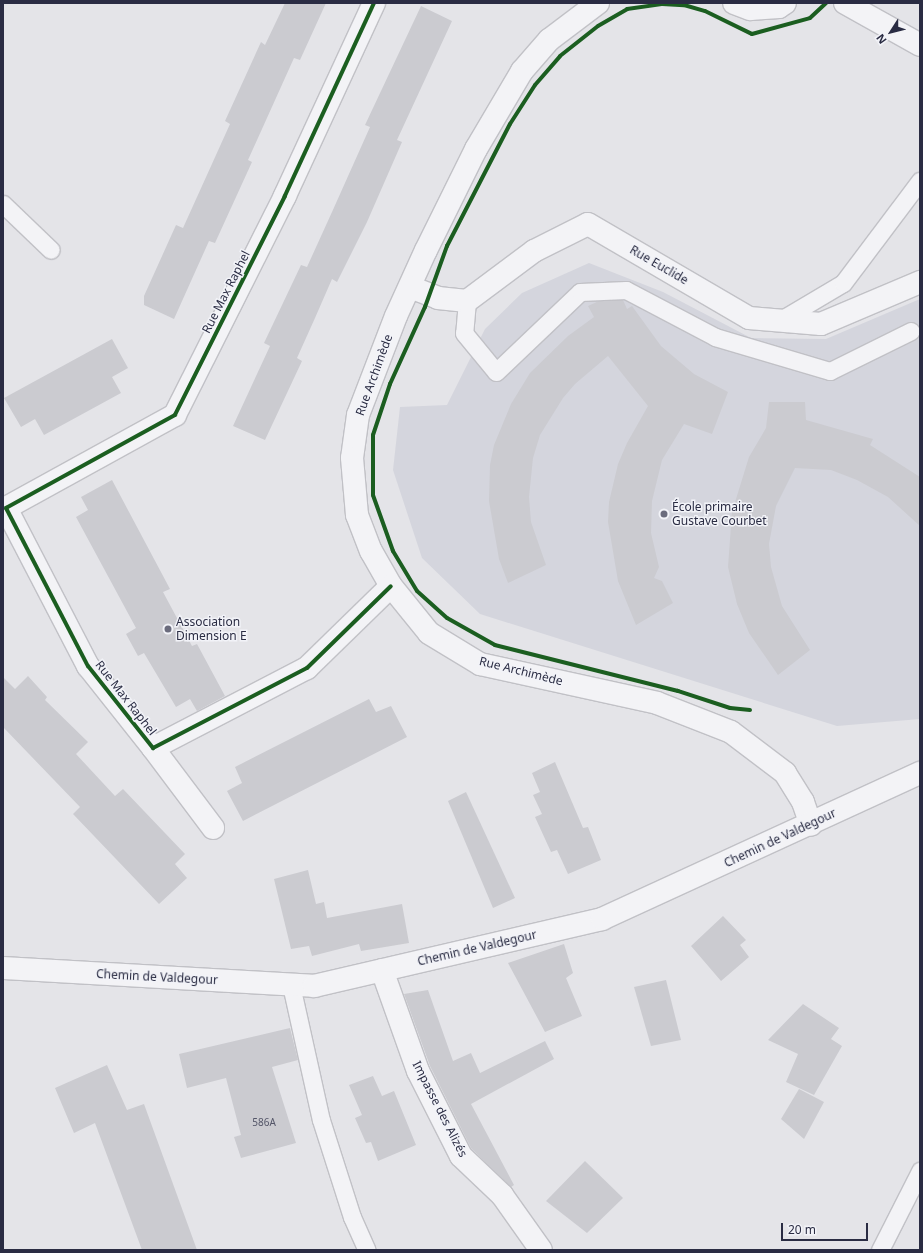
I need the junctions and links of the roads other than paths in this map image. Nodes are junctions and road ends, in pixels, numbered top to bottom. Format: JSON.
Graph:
{"nodes":[{"id":1,"x":374,"y":3,"type":"edge"},
{"id":2,"x":598,"y":3,"type":"edge"},
{"id":3,"x":734,"y":3,"type":"edge"},
{"id":4,"x":785,"y":3,"type":"edge"},
{"id":5,"x":845,"y":3,"type":"edge"},
{"id":6,"x":920,"y":46,"type":"edge"},
{"id":7,"x":920,"y":181,"type":"edge"},
{"id":8,"x":3,"y":204,"type":"edge"},
{"id":9,"x":51,"y":250,"type":"dead end"},
{"id":10,"x":920,"y":282,"type":"edge"},
{"id":11,"x":410,"y":287,"type":"junction"},
{"id":12,"x":467,"y":301,"type":"junction"},
{"id":13,"x":779,"y":321,"type":"junction"},
{"id":14,"x":911,"y":331,"type":"dead end"},
{"id":15,"x":4,"y":508,"type":"edge"},
{"id":16,"x":390,"y":586,"type":"junction"},
{"id":17,"x":153,"y":748,"type":"junction"},
{"id":18,"x":920,"y":773,"type":"edge"},
{"id":19,"x":811,"y":825,"type":"junction"},
{"id":20,"x":213,"y":828,"type":"dead end"},
{"id":21,"x":3,"y":968,"type":"edge"},
{"id":22,"x":382,"y":970,"type":"junction"},
{"id":23,"x":291,"y":985,"type":"junction"},
{"id":24,"x":920,"y":1171,"type":"edge"},
{"id":25,"x":367,"y":1250,"type":"edge"},
{"id":26,"x":541,"y":1250,"type":"edge"},
{"id":27,"x":880,"y":1250,"type":"edge"}],
"edges":[{"from":1,"to":15,"type":"street","name":"Rue Max Raphel"},
{"from":2,"to":11,"type":"street","name":"Rue Archimède"},
{"from":3,"to":4,"type":"street"},
{"from":5,"to":6,"type":"street"},
{"from":7,"to":13,"type":"lane"},
{"from":8,"to":9,"type":"lane"},
{"from":10,"to":13,"type":"street","name":"Rue Euclide"},
{"from":11,"to":12,"type":"street"},
{"from":11,"to":16,"type":"street","name":"Rue Archimède"},
{"from":12,"to":13,"type":"street","name":"Rue Euclide"},
{"from":12,"to":14,"type":"lane"},
{"from":15,"to":17,"type":"street","name":"Rue Max Raphel"},
{"from":16,"to":17,"type":"street","name":"Rue Max Raphel"},
{"from":16,"to":19,"type":"street","name":"Rue Archimède"},
{"from":17,"to":20,"type":"street"},
{"from":18,"to":19,"type":"street","name":"Chemin de Valdegour"},
{"from":19,"to":22,"type":"street","name":"Chemin de Valdegour"},
{"from":21,"to":23,"type":"street","name":"Chemin de Valdegour"},
{"from":22,"to":23,"type":"street","name":"Chemin de Valdegour"},
{"from":22,"to":26,"type":"street","name":"Impasse des Alizés"},
{"from":23,"to":25,"type":"lane"},
{"from":24,"to":27,"type":"lane"}]}
